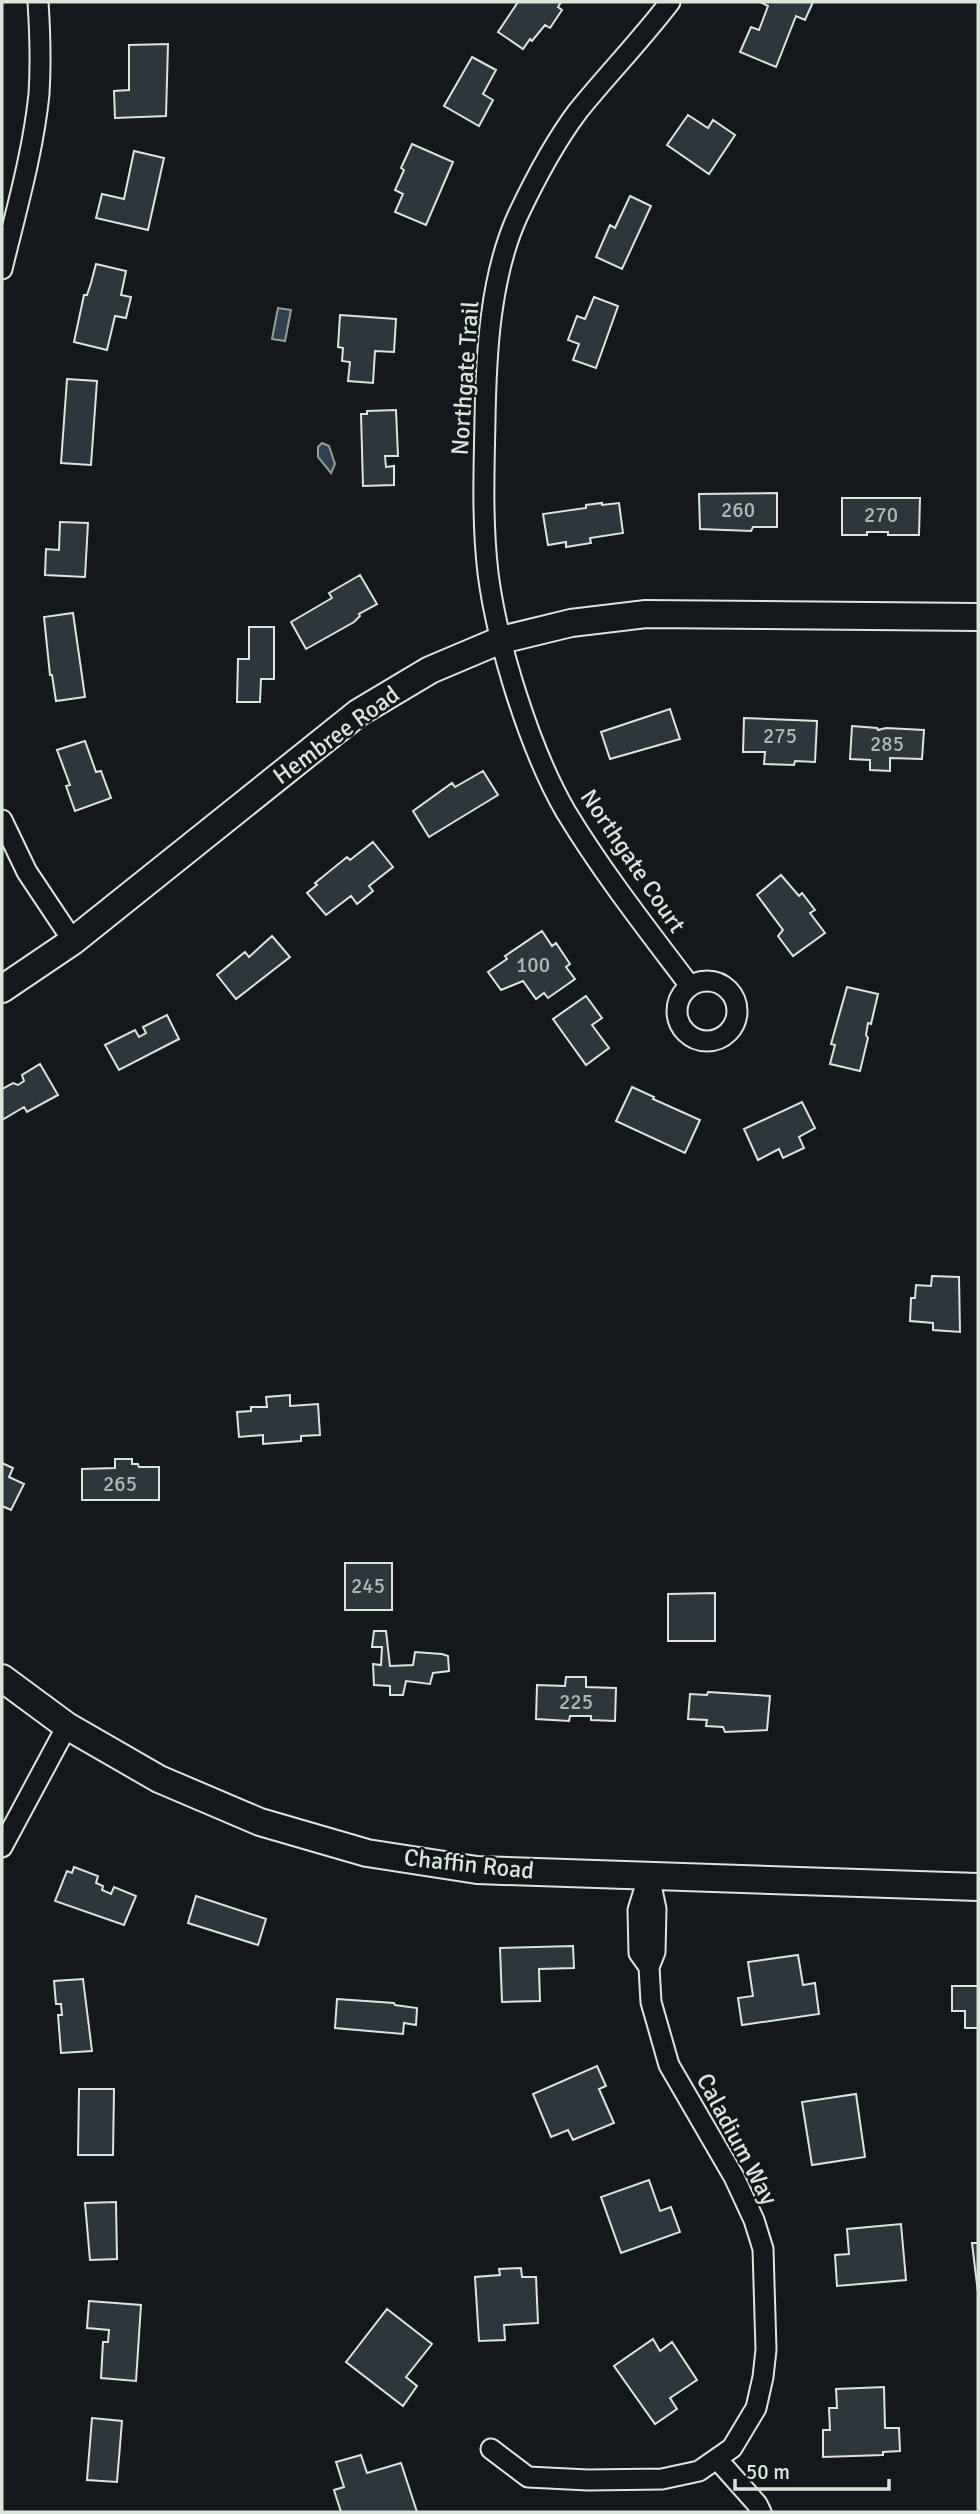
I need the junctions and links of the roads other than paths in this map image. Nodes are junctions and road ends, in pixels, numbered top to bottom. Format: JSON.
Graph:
{"nodes":[{"id":1,"x":38,"y":2,"type":"edge"},
{"id":2,"x":670,"y":2,"type":"edge"},
{"id":3,"x":2,"y":269,"type":"edge"},
{"id":4,"x":978,"y":617,"type":"edge"},
{"id":5,"x":501,"y":640,"type":"junction"},
{"id":6,"x":2,"y":820,"type":"edge"},
{"id":7,"x":73,"y":941,"type":"junction"},
{"id":8,"x":690,"y":986,"type":"dead end"},
{"id":9,"x":2,"y":989,"type":"edge"},
{"id":10,"x":2,"y":1678,"type":"edge"},
{"id":11,"x":67,"y":1726,"type":"junction"},
{"id":12,"x":2,"y":1847,"type":"edge"},
{"id":13,"x":649,"y":1876,"type":"junction"},
{"id":14,"x":978,"y":1887,"type":"edge"},
{"id":15,"x":491,"y":2449,"type":"dead end"},
{"id":16,"x":717,"y":2459,"type":"junction"},
{"id":17,"x":761,"y":2512,"type":"edge"}],
"edges":[{"from":1,"to":3,"type":"street"},
{"from":2,"to":5,"type":"street","name":"Northgate Trail"},
{"from":4,"to":5,"type":"street","name":"Hembree Road"},
{"from":5,"to":7,"type":"street","name":"Hembree Road"},
{"from":5,"to":8,"type":"street","name":"Northgate Court"},
{"from":6,"to":7,"type":"street"},
{"from":7,"to":9,"type":"street","name":"Hembree Road"},
{"from":10,"to":11,"type":"street","name":"Chaffin Road"},
{"from":11,"to":12,"type":"street"},
{"from":11,"to":13,"type":"street","name":"Chaffin Road"},
{"from":13,"to":14,"type":"street","name":"Chaffin Road"},
{"from":13,"to":16,"type":"street","name":"Caladium Way"},
{"from":15,"to":16,"type":"street","name":"Caladium Way"},
{"from":16,"to":17,"type":"street"}]}
